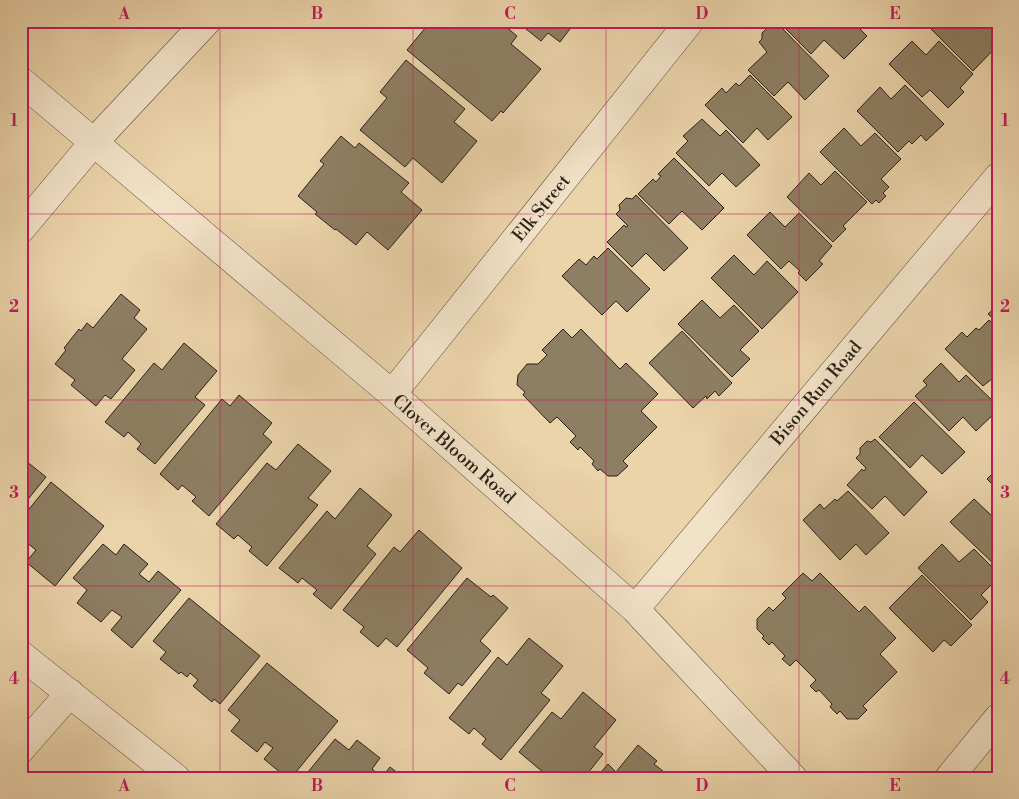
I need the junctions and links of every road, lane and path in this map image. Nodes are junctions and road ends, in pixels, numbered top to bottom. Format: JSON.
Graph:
{"nodes":[{"id":1,"x":207,"y":21,"type":"edge"},
{"id":2,"x":690,"y":21,"type":"edge"},
{"id":3,"x":21,"y":81,"type":"edge"},
{"id":4,"x":93,"y":143,"type":"junction"},
{"id":5,"x":998,"y":177,"type":"edge"},
{"id":6,"x":21,"y":229,"type":"edge"},
{"id":7,"x":392,"y":394,"type":"junction"},
{"id":8,"x":635,"y":609,"type":"junction"},
{"id":9,"x":21,"y":655,"type":"edge"},
{"id":10,"x":70,"y":693,"type":"junction"},
{"id":11,"x":998,"y":718,"type":"edge"},
{"id":12,"x":21,"y":749,"type":"edge"},
{"id":13,"x":176,"y":778,"type":"edge"},
{"id":14,"x":793,"y":778,"type":"edge"},
{"id":15,"x":949,"y":778,"type":"edge"}],
"edges":[{"from":1,"to":4,"type":"street"},
{"from":2,"to":7,"type":"street","name":"Elk Street"},
{"from":3,"to":4,"type":"street","name":"Clover Bloom Road"},
{"from":4,"to":6,"type":"street"},
{"from":4,"to":7,"type":"street","name":"Clover Bloom Road"},
{"from":5,"to":8,"type":"street","name":"Bison Run Road"},
{"from":7,"to":8,"type":"street","name":"Clover Bloom Road"},
{"from":8,"to":14,"type":"street","name":"Clover Bloom Road"},
{"from":9,"to":10,"type":"street"},
{"from":10,"to":12,"type":"street"},
{"from":10,"to":13,"type":"street"},
{"from":11,"to":15,"type":"street"}]}
